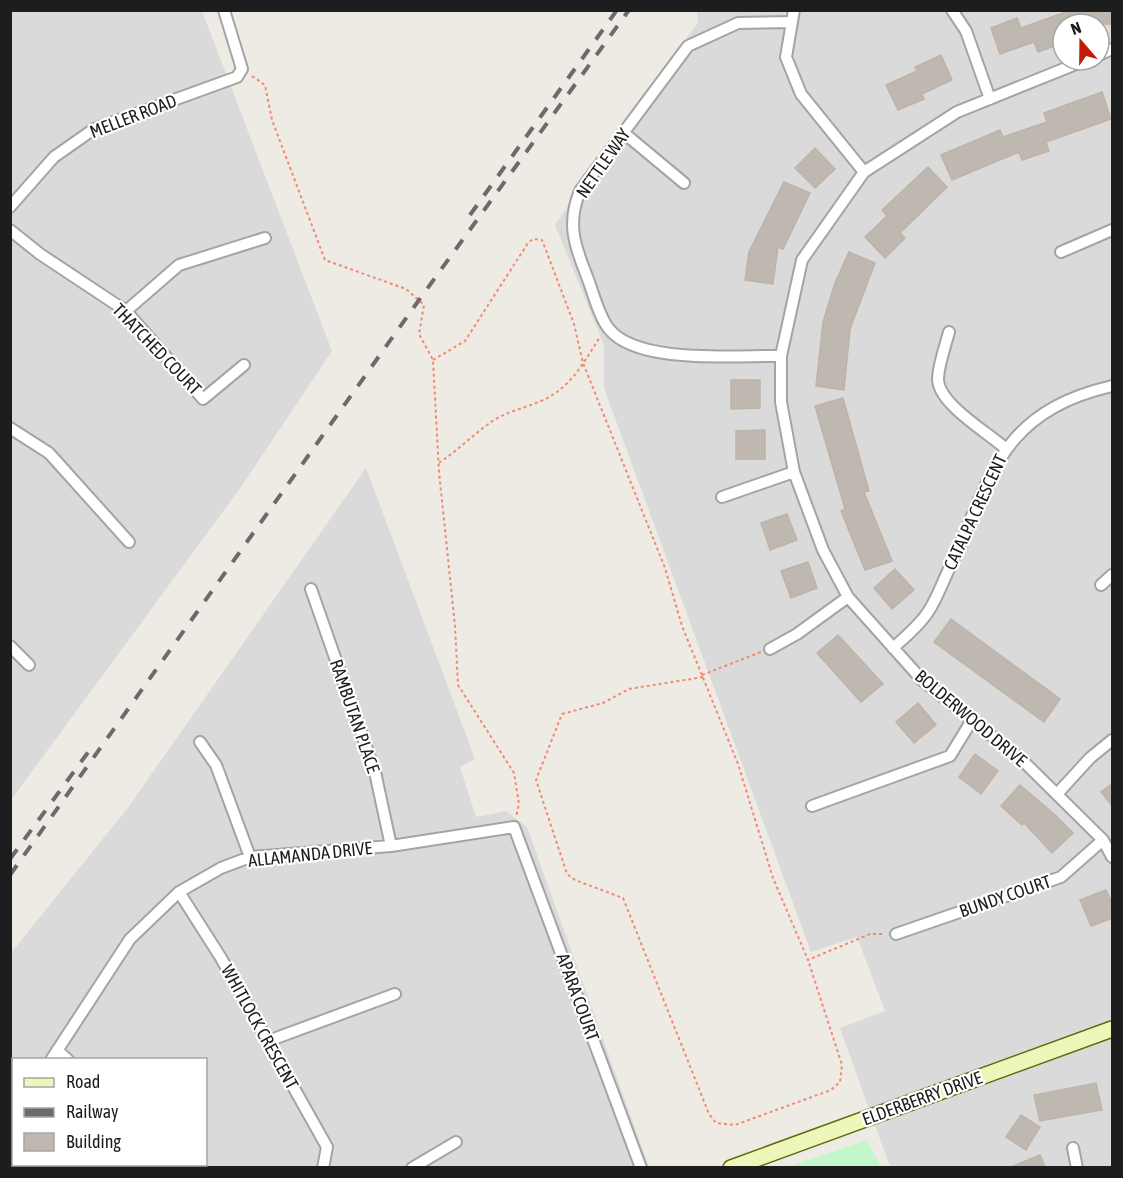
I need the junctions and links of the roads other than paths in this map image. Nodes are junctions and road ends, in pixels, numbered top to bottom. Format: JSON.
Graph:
{"nodes":[{"id":1,"x":224,"y":10,"type":"edge"},
{"id":2,"x":952,"y":10,"type":"edge"},
{"id":3,"x":793,"y":16,"type":"edge"},
{"id":4,"x":1056,"y":72,"type":"edge"},
{"id":5,"x":990,"y":99,"type":"junction"},
{"id":6,"x":624,"y":134,"type":"junction"},
{"id":7,"x":864,"y":172,"type":"junction"},
{"id":8,"x":684,"y":183,"type":"dead end"},
{"id":9,"x":10,"y":207,"type":"edge"},
{"id":10,"x":10,"y":230,"type":"edge"},
{"id":11,"x":1113,"y":230,"type":"edge"},
{"id":12,"x":265,"y":238,"type":"dead end"},
{"id":13,"x":1061,"y":252,"type":"dead end"},
{"id":14,"x":126,"y":311,"type":"junction"},
{"id":15,"x":949,"y":332,"type":"dead end"},
{"id":16,"x":781,"y":356,"type":"junction"},
{"id":17,"x":244,"y":365,"type":"dead end"},
{"id":18,"x":1113,"y":386,"type":"edge"},
{"id":19,"x":10,"y":428,"type":"edge"},
{"id":20,"x":1005,"y":448,"type":"junction"},
{"id":21,"x":794,"y":472,"type":"junction"},
{"id":22,"x":722,"y":497,"type":"dead end"},
{"id":23,"x":129,"y":542,"type":"dead end"},
{"id":24,"x":1113,"y":575,"type":"edge"},
{"id":25,"x":1101,"y":585,"type":"dead end"},
{"id":26,"x":311,"y":589,"type":"dead end"},
{"id":27,"x":848,"y":597,"type":"junction"},
{"id":28,"x":10,"y":646,"type":"edge"},
{"id":29,"x":893,"y":648,"type":"junction"},
{"id":30,"x":770,"y":649,"type":"road end"},
{"id":31,"x":29,"y":665,"type":"dead end"},
{"id":32,"x":972,"y":720,"type":"junction"},
{"id":33,"x":1113,"y":740,"type":"edge"},
{"id":34,"x":200,"y":742,"type":"dead end"},
{"id":35,"x":1057,"y":794,"type":"junction"},
{"id":36,"x":812,"y":806,"type":"dead end"},
{"id":37,"x":514,"y":826,"type":"joint"},
{"id":38,"x":1103,"y":840,"type":"junction"},
{"id":39,"x":391,"y":846,"type":"junction"},
{"id":40,"x":1113,"y":856,"type":"edge"},
{"id":41,"x":250,"y":857,"type":"junction"},
{"id":42,"x":179,"y":892,"type":"junction"},
{"id":43,"x":896,"y":934,"type":"road end"},
{"id":44,"x":395,"y":994,"type":"dead end"},
{"id":45,"x":1113,"y":1029,"type":"edge"},
{"id":46,"x":268,"y":1041,"type":"junction"},
{"id":47,"x":54,"y":1055,"type":"edge"},
{"id":48,"x":456,"y":1142,"type":"dead end"},
{"id":49,"x":1073,"y":1148,"type":"dead end"},
{"id":50,"x":323,"y":1167,"type":"edge"},
{"id":51,"x":412,"y":1167,"type":"edge"},
{"id":52,"x":641,"y":1167,"type":"edge"},
{"id":53,"x":731,"y":1167,"type":"edge"},
{"id":54,"x":1077,"y":1167,"type":"edge"}],
"edges":[{"from":1,"to":9,"type":"street","name":"MELLER ROAD"},
{"from":2,"to":5,"type":"street"},
{"from":3,"to":6,"type":"street","name":"NETTLE WAY"},
{"from":3,"to":7,"type":"street"},
{"from":4,"to":5,"type":"street","name":"BOLDERWOOD DRIVE"},
{"from":5,"to":7,"type":"street","name":"BOLDERWOOD DRIVE"},
{"from":6,"to":8,"type":"street"},
{"from":6,"to":16,"type":"street","name":"NETTLE WAY"},
{"from":7,"to":16,"type":"street","name":"BOLDERWOOD DRIVE"},
{"from":10,"to":14,"type":"street","name":"THATCHED COURT"},
{"from":11,"to":13,"type":"street"},
{"from":12,"to":14,"type":"street"},
{"from":14,"to":17,"type":"street","name":"THATCHED COURT"},
{"from":15,"to":20,"type":"street"},
{"from":16,"to":21,"type":"street","name":"BOLDERWOOD DRIVE"},
{"from":18,"to":20,"type":"street","name":"CATALPA CRESCENT"},
{"from":19,"to":23,"type":"street"},
{"from":20,"to":29,"type":"street","name":"CATALPA CRESCENT"},
{"from":21,"to":22,"type":"street"},
{"from":21,"to":27,"type":"street","name":"BOLDERWOOD DRIVE"},
{"from":24,"to":25,"type":"street"},
{"from":26,"to":39,"type":"street","name":"RAMBUTAN PLACE"},
{"from":27,"to":29,"type":"street","name":"BOLDERWOOD DRIVE"},
{"from":27,"to":30,"type":"street"},
{"from":28,"to":31,"type":"street"},
{"from":29,"to":32,"type":"street","name":"BOLDERWOOD DRIVE"},
{"from":32,"to":35,"type":"street","name":"BOLDERWOOD DRIVE"},
{"from":32,"to":36,"type":"street"},
{"from":33,"to":35,"type":"street"},
{"from":34,"to":41,"type":"street"},
{"from":35,"to":38,"type":"street","name":"BOLDERWOOD DRIVE"},
{"from":37,"to":39,"type":"street","name":"ALLAMANDA DRIVE"},
{"from":37,"to":52,"type":"street","name":"APARA COURT"},
{"from":38,"to":40,"type":"street","name":"BOLDERWOOD DRIVE"},
{"from":38,"to":43,"type":"street","name":"BUNDY COURT"},
{"from":39,"to":41,"type":"street","name":"ALLAMANDA DRIVE"},
{"from":41,"to":42,"type":"street","name":"ALLAMANDA DRIVE"},
{"from":42,"to":46,"type":"street","name":"WHITLOCK CRESCENT"},
{"from":42,"to":47,"type":"street","name":"ALLAMANDA DRIVE"},
{"from":44,"to":46,"type":"street"},
{"from":45,"to":53,"type":"street","name":"ELDERBERRY DRIVE"},
{"from":46,"to":50,"type":"street","name":"WHITLOCK CRESCENT"},
{"from":48,"to":51,"type":"street"},
{"from":49,"to":54,"type":"street"}]}
